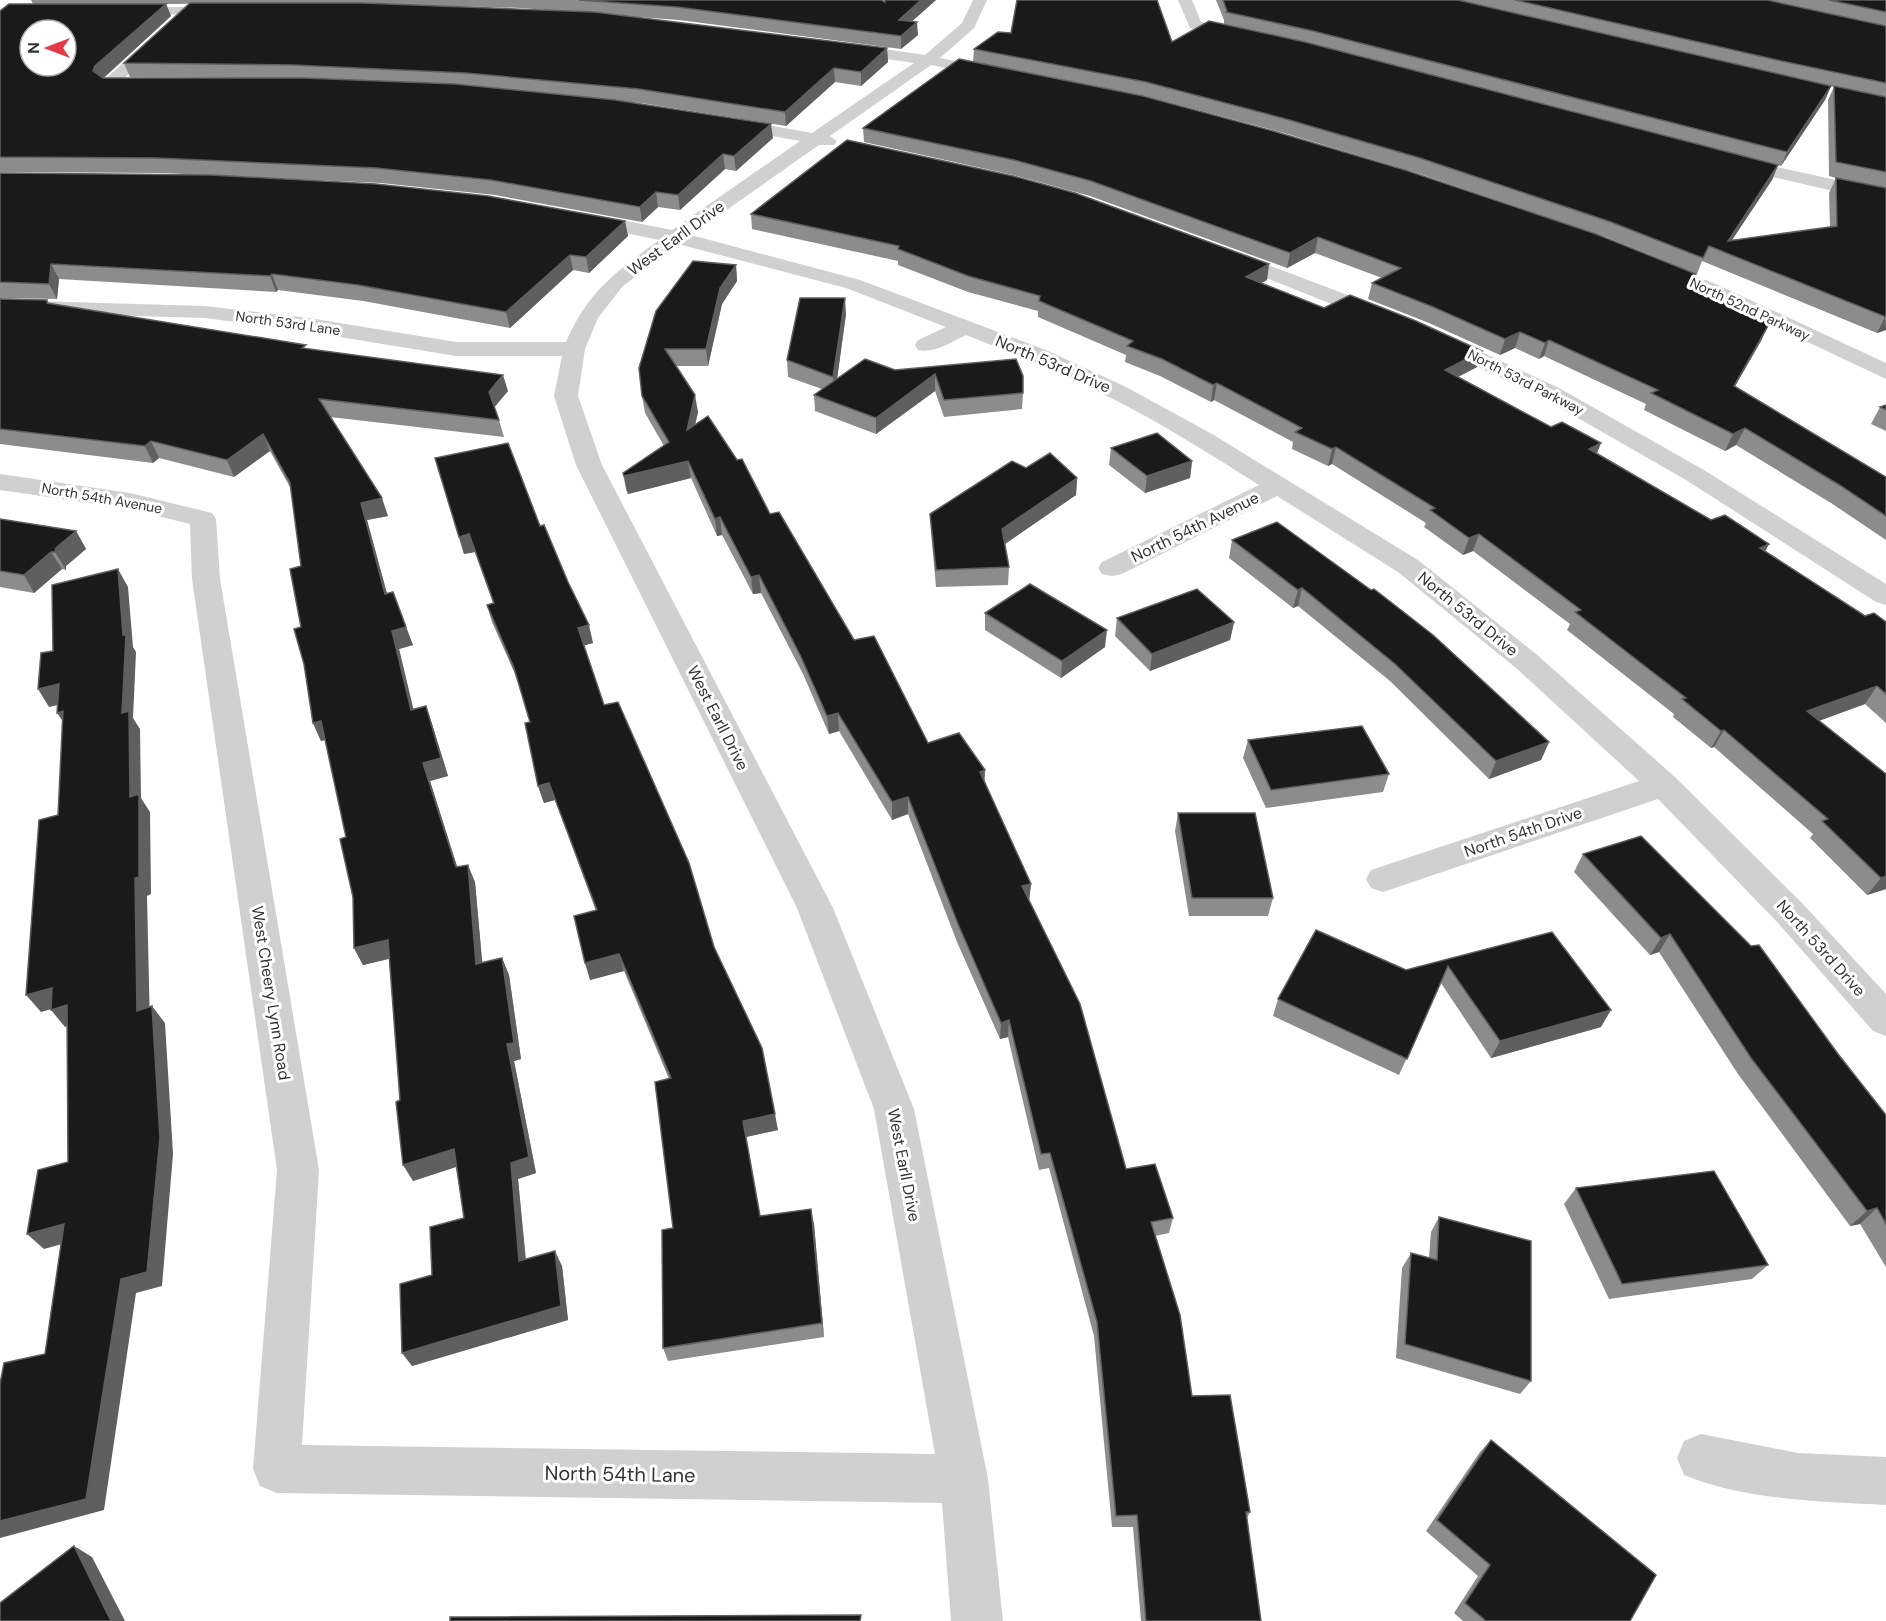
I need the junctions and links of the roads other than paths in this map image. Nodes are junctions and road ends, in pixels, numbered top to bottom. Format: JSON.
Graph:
{"nodes":[{"id":1,"x":980,"y":0,"type":"edge"},
{"id":2,"x":1185,"y":0,"type":"edge"},
{"id":3,"x":248,"y":10,"type":"edge"},
{"id":4,"x":106,"y":11,"type":"edge"},
{"id":5,"x":189,"y":11,"type":"junction"},
{"id":6,"x":1261,"y":39,"type":"edge"},
{"id":7,"x":823,"y":46,"type":"edge"},
{"id":8,"x":928,"y":60,"type":"junction"},
{"id":9,"x":1014,"y":77,"type":"edge"},
{"id":10,"x":142,"y":83,"type":"edge"},
{"id":11,"x":710,"y":120,"type":"edge"},
{"id":12,"x":816,"y":139,"type":"junction"},
{"id":13,"x":851,"y":146,"type":"edge"},
{"id":14,"x":1716,"y":158,"type":"edge"},
{"id":15,"x":1886,"y":197,"type":"edge"},
{"id":16,"x":561,"y":214,"type":"edge"},
{"id":17,"x":675,"y":237,"type":"junction"},
{"id":18,"x":1203,"y":247,"type":"edge"},
{"id":19,"x":1639,"y":260,"type":"edge"},
{"id":20,"x":0,"y":306,"type":"edge"},
{"id":21,"x":1398,"y":322,"type":"edge"},
{"id":22,"x":963,"y":328,"type":"junction"},
{"id":23,"x":1420,"y":331,"type":"edge"},
{"id":24,"x":926,"y":345,"type":"dead end"},
{"id":25,"x":574,"y":349,"type":"junction"},
{"id":26,"x":1886,"y":372,"type":"edge"},
{"id":27,"x":0,"y":482,"type":"edge"},
{"id":28,"x":1277,"y":486,"type":"junction"},
{"id":29,"x":203,"y":519,"type":"joint"},
{"id":30,"x":1112,"y":568,"type":"dead end"},
{"id":31,"x":1886,"y":596,"type":"edge"},
{"id":32,"x":1664,"y":785,"type":"junction"},
{"id":33,"x":1383,"y":879,"type":"dead end"},
{"id":34,"x":1886,"y":1020,"type":"edge"},
{"id":35,"x":1701,"y":1458,"type":"dead end"},
{"id":36,"x":277,"y":1469,"type":"joint"},
{"id":37,"x":964,"y":1479,"type":"junction"},
{"id":38,"x":1886,"y":1481,"type":"edge"},
{"id":39,"x":977,"y":1621,"type":"edge"}],
"edges":[{"from":1,"to":8,"type":"street","name":"West Earll Drive"},
{"from":2,"to":6,"type":"street"},
{"from":3,"to":5,"type":"street"},
{"from":4,"to":5,"type":"street"},
{"from":5,"to":10,"type":"street"},
{"from":7,"to":8,"type":"street"},
{"from":8,"to":9,"type":"street"},
{"from":8,"to":12,"type":"street","name":"West Earll Drive"},
{"from":11,"to":12,"type":"street"},
{"from":12,"to":13,"type":"street"},
{"from":12,"to":17,"type":"street","name":"West Earll Drive"},
{"from":14,"to":15,"type":"street"},
{"from":16,"to":17,"type":"street","name":"North 53rd Drive"},
{"from":17,"to":22,"type":"street","name":"North 53rd Drive"},
{"from":17,"to":25,"type":"street","name":"West Earll Drive"},
{"from":18,"to":21,"type":"street"},
{"from":19,"to":26,"type":"street","name":"North 52nd Parkway"},
{"from":20,"to":25,"type":"street","name":"North 53rd Lane"},
{"from":22,"to":24,"type":"street"},
{"from":22,"to":28,"type":"street","name":"North 53rd Drive"},
{"from":23,"to":31,"type":"street","name":"North 53rd Parkway"},
{"from":25,"to":37,"type":"street","name":"West Earll Drive"},
{"from":27,"to":29,"type":"street","name":"North 54th Avenue"},
{"from":28,"to":30,"type":"street","name":"North 54th Avenue"},
{"from":28,"to":32,"type":"street","name":"North 53rd Drive"},
{"from":29,"to":36,"type":"street","name":"West Cheery Lynn Road"},
{"from":32,"to":33,"type":"street","name":"North 54th Drive"},
{"from":32,"to":34,"type":"street","name":"North 53rd Drive"},
{"from":35,"to":38,"type":"street"},
{"from":36,"to":37,"type":"street","name":"North 54th Lane"},
{"from":37,"to":39,"type":"street","name":"West Earll Drive"}]}
